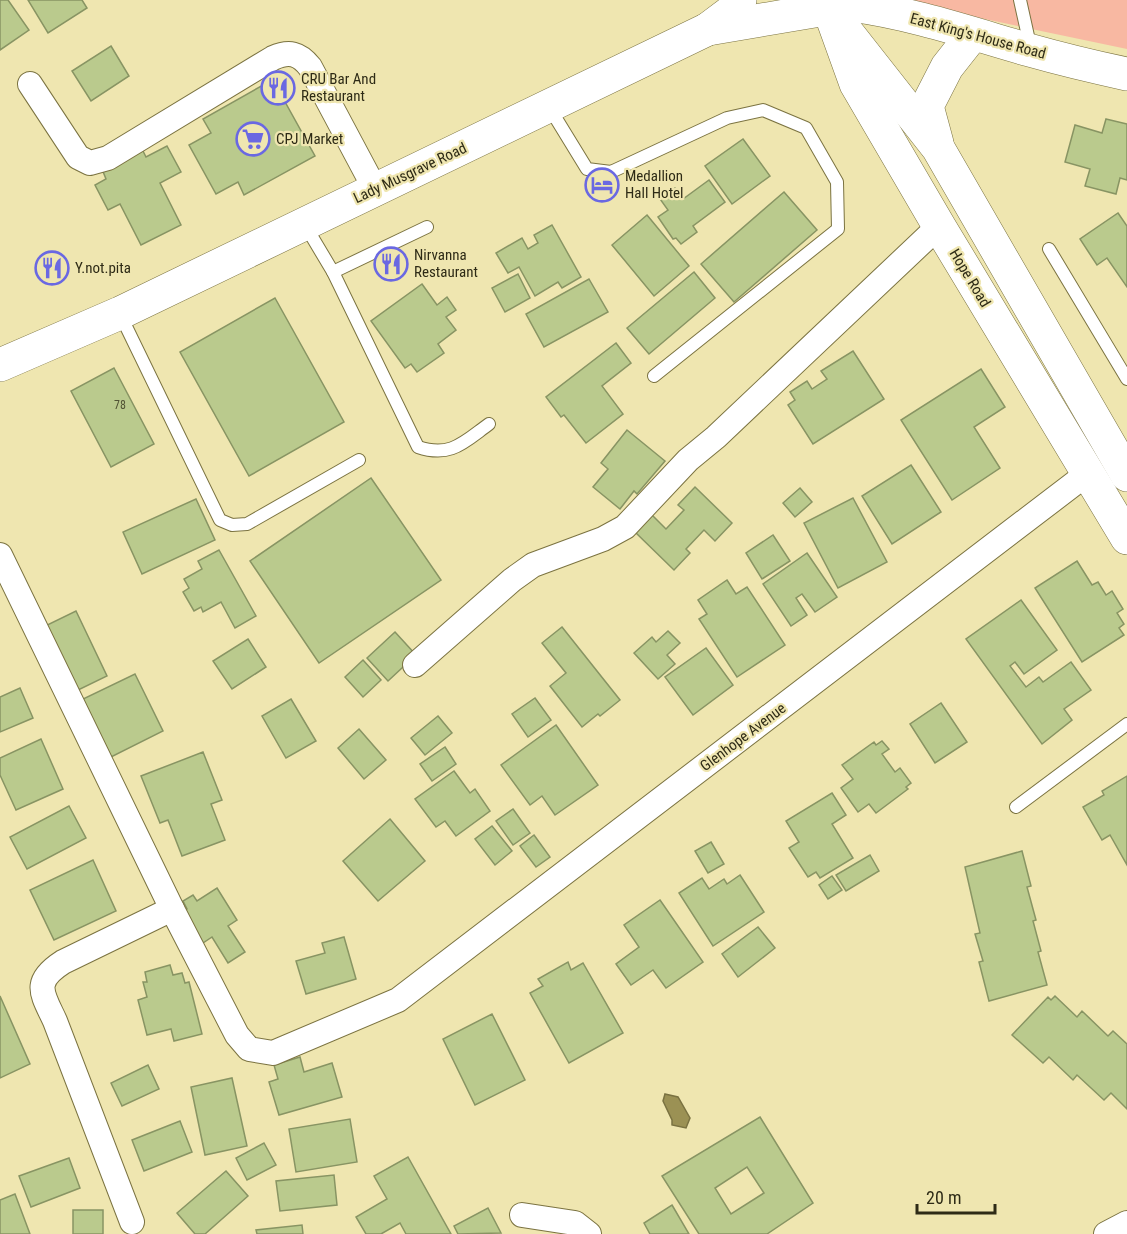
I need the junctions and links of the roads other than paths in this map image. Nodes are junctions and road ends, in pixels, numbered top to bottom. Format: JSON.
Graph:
{"nodes":[{"id":1,"x":740,"y":0,"type":"edge"},
{"id":2,"x":1020,"y":0,"type":"edge"},
{"id":3,"x":826,"y":4,"type":"edge"},
{"id":4,"x":708,"y":29,"type":"junction"},
{"id":5,"x":973,"y":34,"type":"junction"},
{"id":6,"x":1032,"y":51,"type":"junction"},
{"id":7,"x":1127,"y":74,"type":"edge"},
{"id":8,"x":30,"y":84,"type":"dead end"},
{"id":9,"x":549,"y":106,"type":"junction"},
{"id":10,"x":938,"y":148,"type":"junction"},
{"id":11,"x":375,"y":189,"type":"junction"},
{"id":12,"x":304,"y":224,"type":"junction"},
{"id":13,"x":939,"y":226,"type":"junction"},
{"id":14,"x":427,"y":227,"type":"dead end"},
{"id":15,"x":1049,"y":249,"type":"dead end"},
{"id":16,"x":333,"y":272,"type":"junction"},
{"id":17,"x":120,"y":313,"type":"junction"},
{"id":18,"x":0,"y":364,"type":"edge"},
{"id":19,"x":654,"y":376,"type":"dead end"},
{"id":20,"x":1127,"y":379,"type":"edge"},
{"id":21,"x":489,"y":424,"type":"dead end"},
{"id":22,"x":359,"y":460,"type":"dead end"},
{"id":23,"x":1088,"y":473,"type":"junction"},
{"id":24,"x":1127,"y":475,"type":"edge"},
{"id":25,"x":1127,"y":538,"type":"edge"},
{"id":26,"x":0,"y":555,"type":"edge"},
{"id":27,"x":415,"y":665,"type":"dead end"},
{"id":28,"x":1127,"y":724,"type":"edge"},
{"id":29,"x":1016,"y":807,"type":"dead end"},
{"id":30,"x":172,"y":909,"type":"junction"},
{"id":31,"x":522,"y":1215,"type":"dead end"},
{"id":32,"x":132,"y":1222,"type":"dead end"},
{"id":33,"x":1127,"y":1223,"type":"edge"},
{"id":34,"x":588,"y":1234,"type":"edge"},
{"id":35,"x":1106,"y":1234,"type":"edge"}],
"edges":[{"from":1,"to":4,"type":"main road"},
{"from":2,"to":6,"type":"lane"},
{"from":3,"to":4,"type":"main road","name":"Lady Musgrave Road"},
{"from":3,"to":5,"type":"main road","name":"East King's House Road"},
{"from":3,"to":10,"type":"main road"},
{"from":3,"to":13,"type":"main road","name":"Hope Road"},
{"from":4,"to":9,"type":"main road","name":"Lady Musgrave Road"},
{"from":5,"to":6,"type":"main road","name":"East King's House Road"},
{"from":5,"to":10,"type":"main road"},
{"from":6,"to":7,"type":"main road","name":"East King's House Road"},
{"from":8,"to":11,"type":"street"},
{"from":9,"to":11,"type":"main road","name":"Lady Musgrave Road"},
{"from":9,"to":19,"type":"lane"},
{"from":10,"to":24,"type":"main road"},
{"from":11,"to":12,"type":"main road","name":"Lady Musgrave Road"},
{"from":12,"to":16,"type":"lane"},
{"from":12,"to":17,"type":"main road","name":"Lady Musgrave Road"},
{"from":13,"to":23,"type":"main road","name":"Hope Road"},
{"from":13,"to":27,"type":"street"},
{"from":14,"to":16,"type":"lane"},
{"from":15,"to":20,"type":"lane"},
{"from":16,"to":21,"type":"lane"},
{"from":17,"to":18,"type":"main road","name":"Lady Musgrave Road"},
{"from":17,"to":22,"type":"lane"},
{"from":23,"to":25,"type":"main road","name":"Hope Road"},
{"from":23,"to":30,"type":"street","name":"Glenhope Avenue"},
{"from":26,"to":30,"type":"street","name":"Glenhope Avenue"},
{"from":28,"to":29,"type":"lane"},
{"from":30,"to":32,"type":"street"},
{"from":31,"to":34,"type":"street"},
{"from":33,"to":35,"type":"street"}]}
